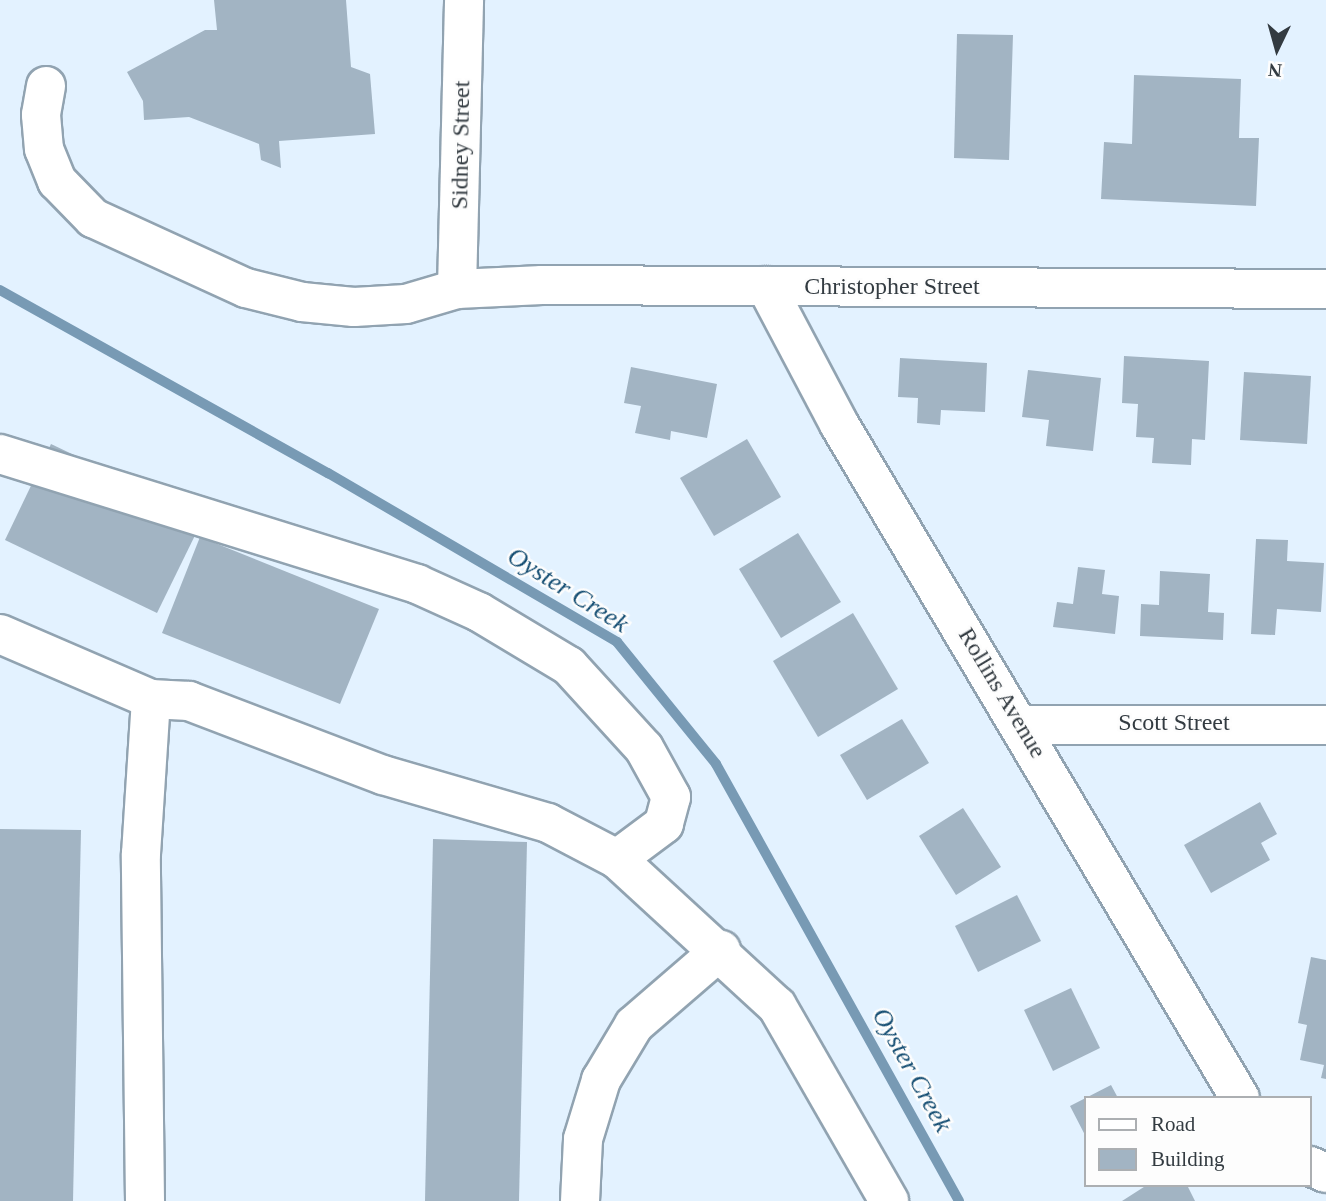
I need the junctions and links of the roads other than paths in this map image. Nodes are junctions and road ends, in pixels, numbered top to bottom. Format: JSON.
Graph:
{"nodes":[{"id":1,"x":464,"y":0,"type":"edge"},
{"id":2,"x":46,"y":86,"type":"dead end"},
{"id":3,"x":766,"y":286,"type":"junction"},
{"id":4,"x":457,"y":289,"type":"junction"},
{"id":5,"x":1326,"y":289,"type":"edge"},
{"id":6,"x":0,"y":454,"type":"edge"},
{"id":7,"x":0,"y":634,"type":"edge"},
{"id":8,"x":151,"y":699,"type":"junction"},
{"id":9,"x":1022,"y":725,"type":"junction"},
{"id":10,"x":1326,"y":725,"type":"edge"},
{"id":11,"x":617,"y":859,"type":"junction"},
{"id":12,"x":721,"y":950,"type":"junction"},
{"id":13,"x":1239,"y":1096,"type":"edge"},
{"id":14,"x":145,"y":1201,"type":"edge"},
{"id":15,"x":580,"y":1201,"type":"edge"},
{"id":16,"x":889,"y":1201,"type":"edge"}],
"edges":[{"from":1,"to":4,"type":"street","name":"Sidney Street"},
{"from":2,"to":4,"type":"street","name":"Christopher Street"},
{"from":3,"to":4,"type":"street","name":"Christopher Street"},
{"from":3,"to":5,"type":"street","name":"Christopher Street"},
{"from":3,"to":9,"type":"street","name":"Rollins Avenue"},
{"from":6,"to":11,"type":"street"},
{"from":7,"to":8,"type":"street"},
{"from":8,"to":11,"type":"street"},
{"from":8,"to":14,"type":"street"},
{"from":9,"to":10,"type":"street","name":"Scott Street"},
{"from":9,"to":13,"type":"street","name":"Rollins Avenue"},
{"from":11,"to":12,"type":"street"},
{"from":12,"to":15,"type":"street"},
{"from":12,"to":16,"type":"street"}]}
